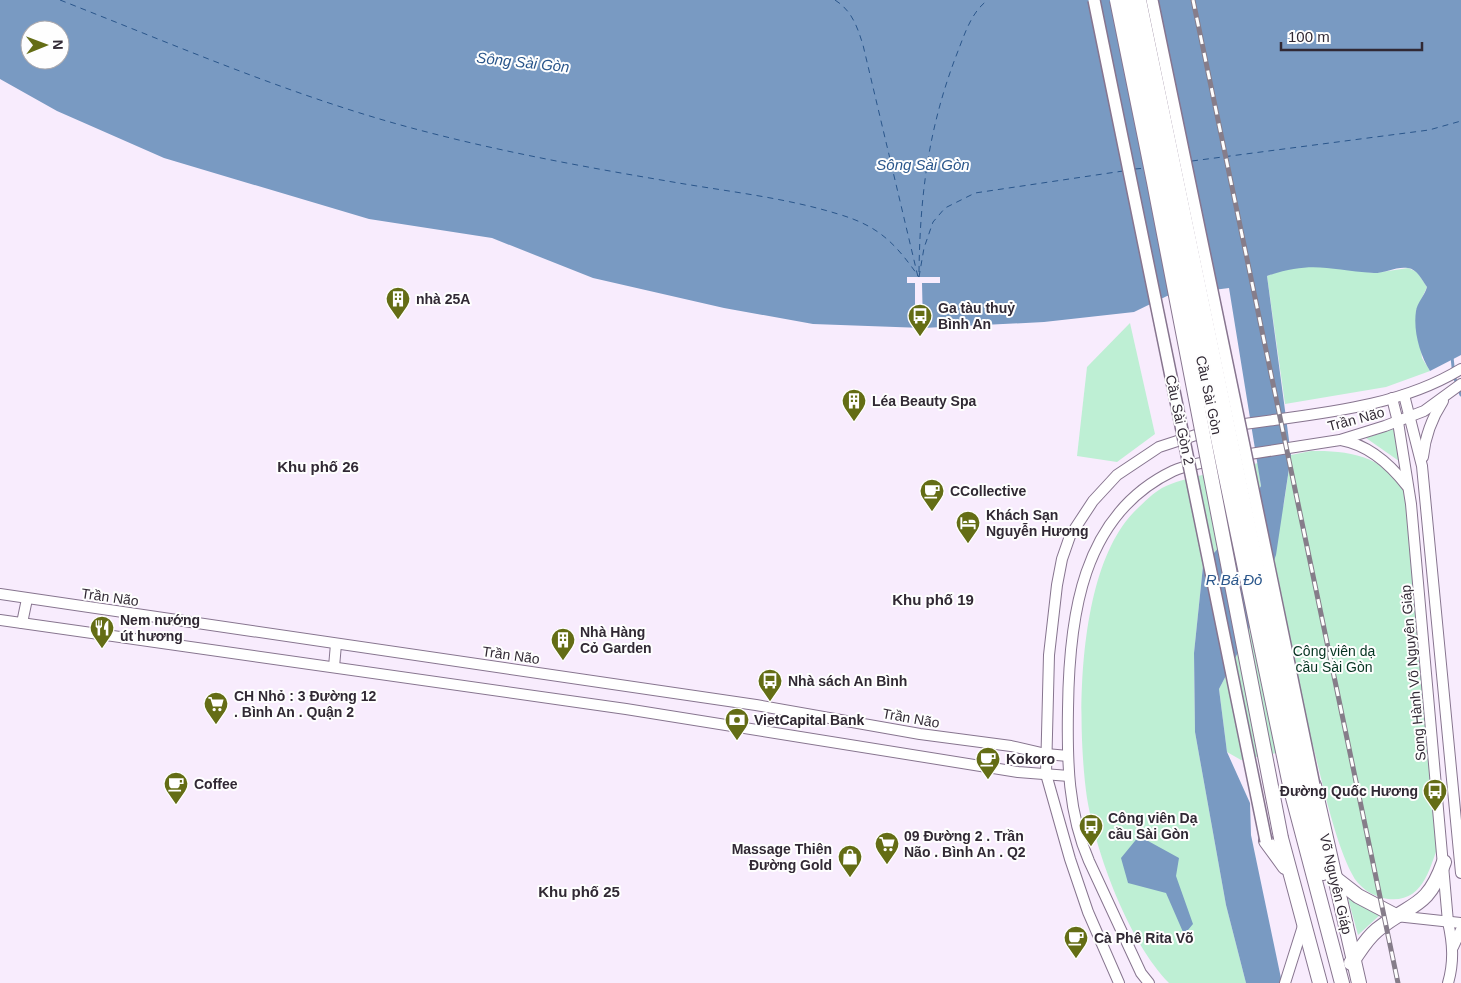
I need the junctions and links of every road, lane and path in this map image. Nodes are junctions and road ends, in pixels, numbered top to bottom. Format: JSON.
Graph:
{"nodes":[{"id":1,"x":1094,"y":0,"type":"edge"},
{"id":2,"x":1117,"y":0,"type":"edge"},
{"id":3,"x":1128,"y":0,"type":"edge"},
{"id":4,"x":1140,"y":0,"type":"edge"},
{"id":5,"x":1152,"y":0,"type":"edge"},
{"id":6,"x":1461,"y":369,"type":"edge"},
{"id":7,"x":1461,"y":384,"type":"edge"},
{"id":8,"x":1448,"y":394,"type":"junction"},
{"id":9,"x":1404,"y":395,"type":"junction"},
{"id":10,"x":1392,"y":398,"type":"junction"},
{"id":11,"x":1411,"y":418,"type":"junction"},
{"id":12,"x":1398,"y":422,"type":"junction"},
{"id":13,"x":1340,"y":440,"type":"junction"},
{"id":14,"x":1422,"y":466,"type":"junction"},
{"id":15,"x":1409,"y":489,"type":"junction"},
{"id":16,"x":0,"y":594,"type":"edge"},
{"id":17,"x":26,"y":598,"type":"junction"},
{"id":18,"x":0,"y":620,"type":"edge"},
{"id":19,"x":22,"y":623,"type":"junction"},
{"id":20,"x":336,"y":644,"type":"junction"},
{"id":21,"x":334,"y":667,"type":"junction"},
{"id":22,"x":1046,"y":754,"type":"junction"},
{"id":23,"x":1068,"y":756,"type":"junction"},
{"id":24,"x":1046,"y":774,"type":"junction"},
{"id":25,"x":1069,"y":776,"type":"junction"},
{"id":26,"x":1302,"y":787,"type":"junction"},
{"id":27,"x":1266,"y":840,"type":"joint"},
{"id":28,"x":1444,"y":862,"type":"junction"},
{"id":29,"x":1322,"y":868,"type":"junction"},
{"id":30,"x":1288,"y":871,"type":"junction"},
{"id":31,"x":1461,"y":873,"type":"edge"},
{"id":32,"x":1334,"y":877,"type":"junction"},
{"id":33,"x":1396,"y":916,"type":"junction"},
{"id":34,"x":1448,"y":922,"type":"junction"},
{"id":35,"x":1461,"y":924,"type":"edge"},
{"id":36,"x":1303,"y":926,"type":"junction"},
{"id":37,"x":1461,"y":930,"type":"edge"},
{"id":38,"x":1453,"y":947,"type":"junction"},
{"id":39,"x":1354,"y":960,"type":"junction"},
{"id":40,"x":1341,"y":980,"type":"edge"},
{"id":41,"x":1119,"y":983,"type":"edge"},
{"id":42,"x":1149,"y":983,"type":"edge"},
{"id":43,"x":1285,"y":983,"type":"edge"},
{"id":44,"x":1320,"y":983,"type":"edge"},
{"id":45,"x":1359,"y":983,"type":"edge"},
{"id":46,"x":1448,"y":983,"type":"edge"}],
"edges":[{"from":1,"to":27,"type":"main road","name":"Cầu Sài Gòn 2","bridge":true},
{"from":2,"to":30,"type":"highway","name":"Cầu Sài Gòn 2","bridge":true},
{"from":3,"to":26,"type":"highway","name":"Cầu Sài Gòn","bridge":true},
{"from":4,"to":26,"type":"highway","name":"Cầu Sài Gòn","bridge":true},
{"from":5,"to":26,"type":"main road","name":"Cầu Sài Gòn","bridge":true},
{"from":6,"to":9,"type":"main road","name":"Trần Não"},
{"from":7,"to":8,"type":"main road","name":"Trần Não"},
{"from":8,"to":11,"type":"main road","name":"Trần Não"},
{"from":8,"to":14,"type":"main road"},
{"from":9,"to":10,"type":"main road","name":"Trần Não"},
{"from":9,"to":11,"type":"main road"},
{"from":10,"to":12,"type":"main road","name":"Song Hành Võ Nguyên Giáp"},
{"from":10,"to":22,"type":"main road","name":"Trần Não","bridge":true},
{"from":11,"to":12,"type":"main road","name":"Trần Não"},
{"from":11,"to":14,"type":"main road"},
{"from":12,"to":13,"type":"main road","name":"Trần Não"},
{"from":12,"to":15,"type":"main road","name":"Song Hành Võ Nguyên Giáp"},
{"from":13,"to":15,"type":"main road"},
{"from":13,"to":23,"type":"main road","name":"Trần Não","bridge":true},
{"from":14,"to":31,"type":"main road"},
{"from":15,"to":28,"type":"main road","name":"Song Hành Võ Nguyên Giáp"},
{"from":16,"to":17,"type":"main road","name":"Trần Não"},
{"from":17,"to":19,"type":"main road"},
{"from":17,"to":20,"type":"main road","name":"Trần Não"},
{"from":18,"to":19,"type":"main road"},
{"from":19,"to":21,"type":"main road"},
{"from":20,"to":21,"type":"main road"},
{"from":20,"to":22,"type":"main road","name":"Trần Não"},
{"from":21,"to":24,"type":"main road"},
{"from":22,"to":23,"type":"main road","name":"Trần Não"},
{"from":22,"to":24,"type":"main road"},
{"from":23,"to":25,"type":"main road"},
{"from":24,"to":25,"type":"main road"},
{"from":24,"to":41,"type":"main road"},
{"from":25,"to":42,"type":"main road"},
{"from":26,"to":29,"type":"highway","name":"Võ Nguyên Giáp"},
{"from":26,"to":32,"type":"highway","name":"Võ Nguyên Giáp"},
{"from":26,"to":40,"type":"highway","name":"Võ Nguyên Giáp"},
{"from":27,"to":30,"type":"highway"},
{"from":28,"to":33,"type":"highway"},
{"from":28,"to":34,"type":"main road","name":"Song Hành Võ Nguyên Giáp"},
{"from":29,"to":32,"type":"highway"},
{"from":29,"to":40,"type":"highway","name":"Võ Nguyên Giáp"},
{"from":30,"to":36,"type":"highway"},
{"from":32,"to":33,"type":"highway"},
{"from":32,"to":39,"type":"highway","name":"Võ Nguyên Giáp"},
{"from":33,"to":34,"type":"main road"},
{"from":33,"to":39,"type":"highway"},
{"from":34,"to":35,"type":"main road"},
{"from":34,"to":38,"type":"main road","name":"Song Hành Võ Nguyên Giáp"},
{"from":36,"to":43,"type":"main road"},
{"from":36,"to":44,"type":"highway"},
{"from":37,"to":38,"type":"main road","name":"Song Hành Võ Nguyên Giáp"},
{"from":38,"to":46,"type":"main road","name":"Song Hành Võ Nguyên Giáp"},
{"from":39,"to":40,"type":"highway"},
{"from":39,"to":45,"type":"highway","name":"Võ Nguyên Giáp"}]}
